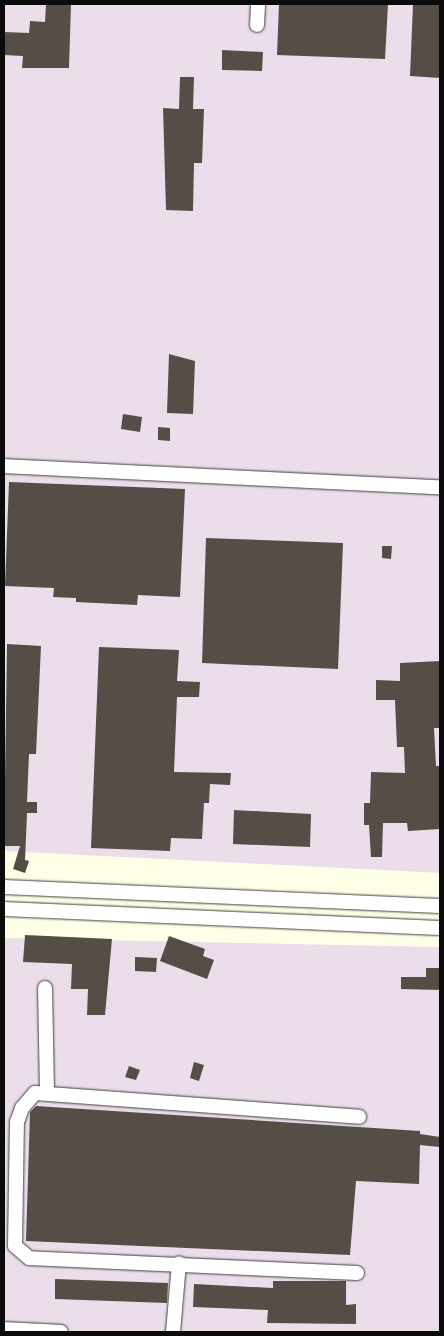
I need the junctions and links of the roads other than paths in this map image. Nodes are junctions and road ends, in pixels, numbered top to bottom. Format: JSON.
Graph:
{"nodes":[{"id":1,"x":258,"y":4,"type":"edge"},
{"id":2,"x":257,"y":25,"type":"dead end"},
{"id":3,"x":4,"y":466,"type":"edge"},
{"id":4,"x":440,"y":487,"type":"edge"},
{"id":5,"x":4,"y":887,"type":"edge"},
{"id":6,"x":440,"y":906,"type":"edge"},
{"id":7,"x":4,"y":909,"type":"edge"},
{"id":8,"x":440,"y":928,"type":"edge"},
{"id":9,"x":45,"y":988,"type":"dead end"},
{"id":10,"x":47,"y":1093,"type":"junction"},
{"id":11,"x":359,"y":1117,"type":"dead end"},
{"id":12,"x":179,"y":1263,"type":"junction"},
{"id":13,"x":358,"y":1273,"type":"dead end"},
{"id":14,"x":4,"y":1329,"type":"edge"},
{"id":15,"x":61,"y":1332,"type":"edge"},
{"id":16,"x":173,"y":1332,"type":"edge"}],
"edges":[{"from":1,"to":2,"type":"street"},
{"from":3,"to":4,"type":"street"},
{"from":5,"to":6,"type":"street"},
{"from":7,"to":8,"type":"street"},
{"from":9,"to":10,"type":"street"},
{"from":10,"to":11,"type":"street"},
{"from":10,"to":12,"type":"street"},
{"from":12,"to":13,"type":"street"},
{"from":12,"to":16,"type":"street"},
{"from":14,"to":15,"type":"street"}]}
